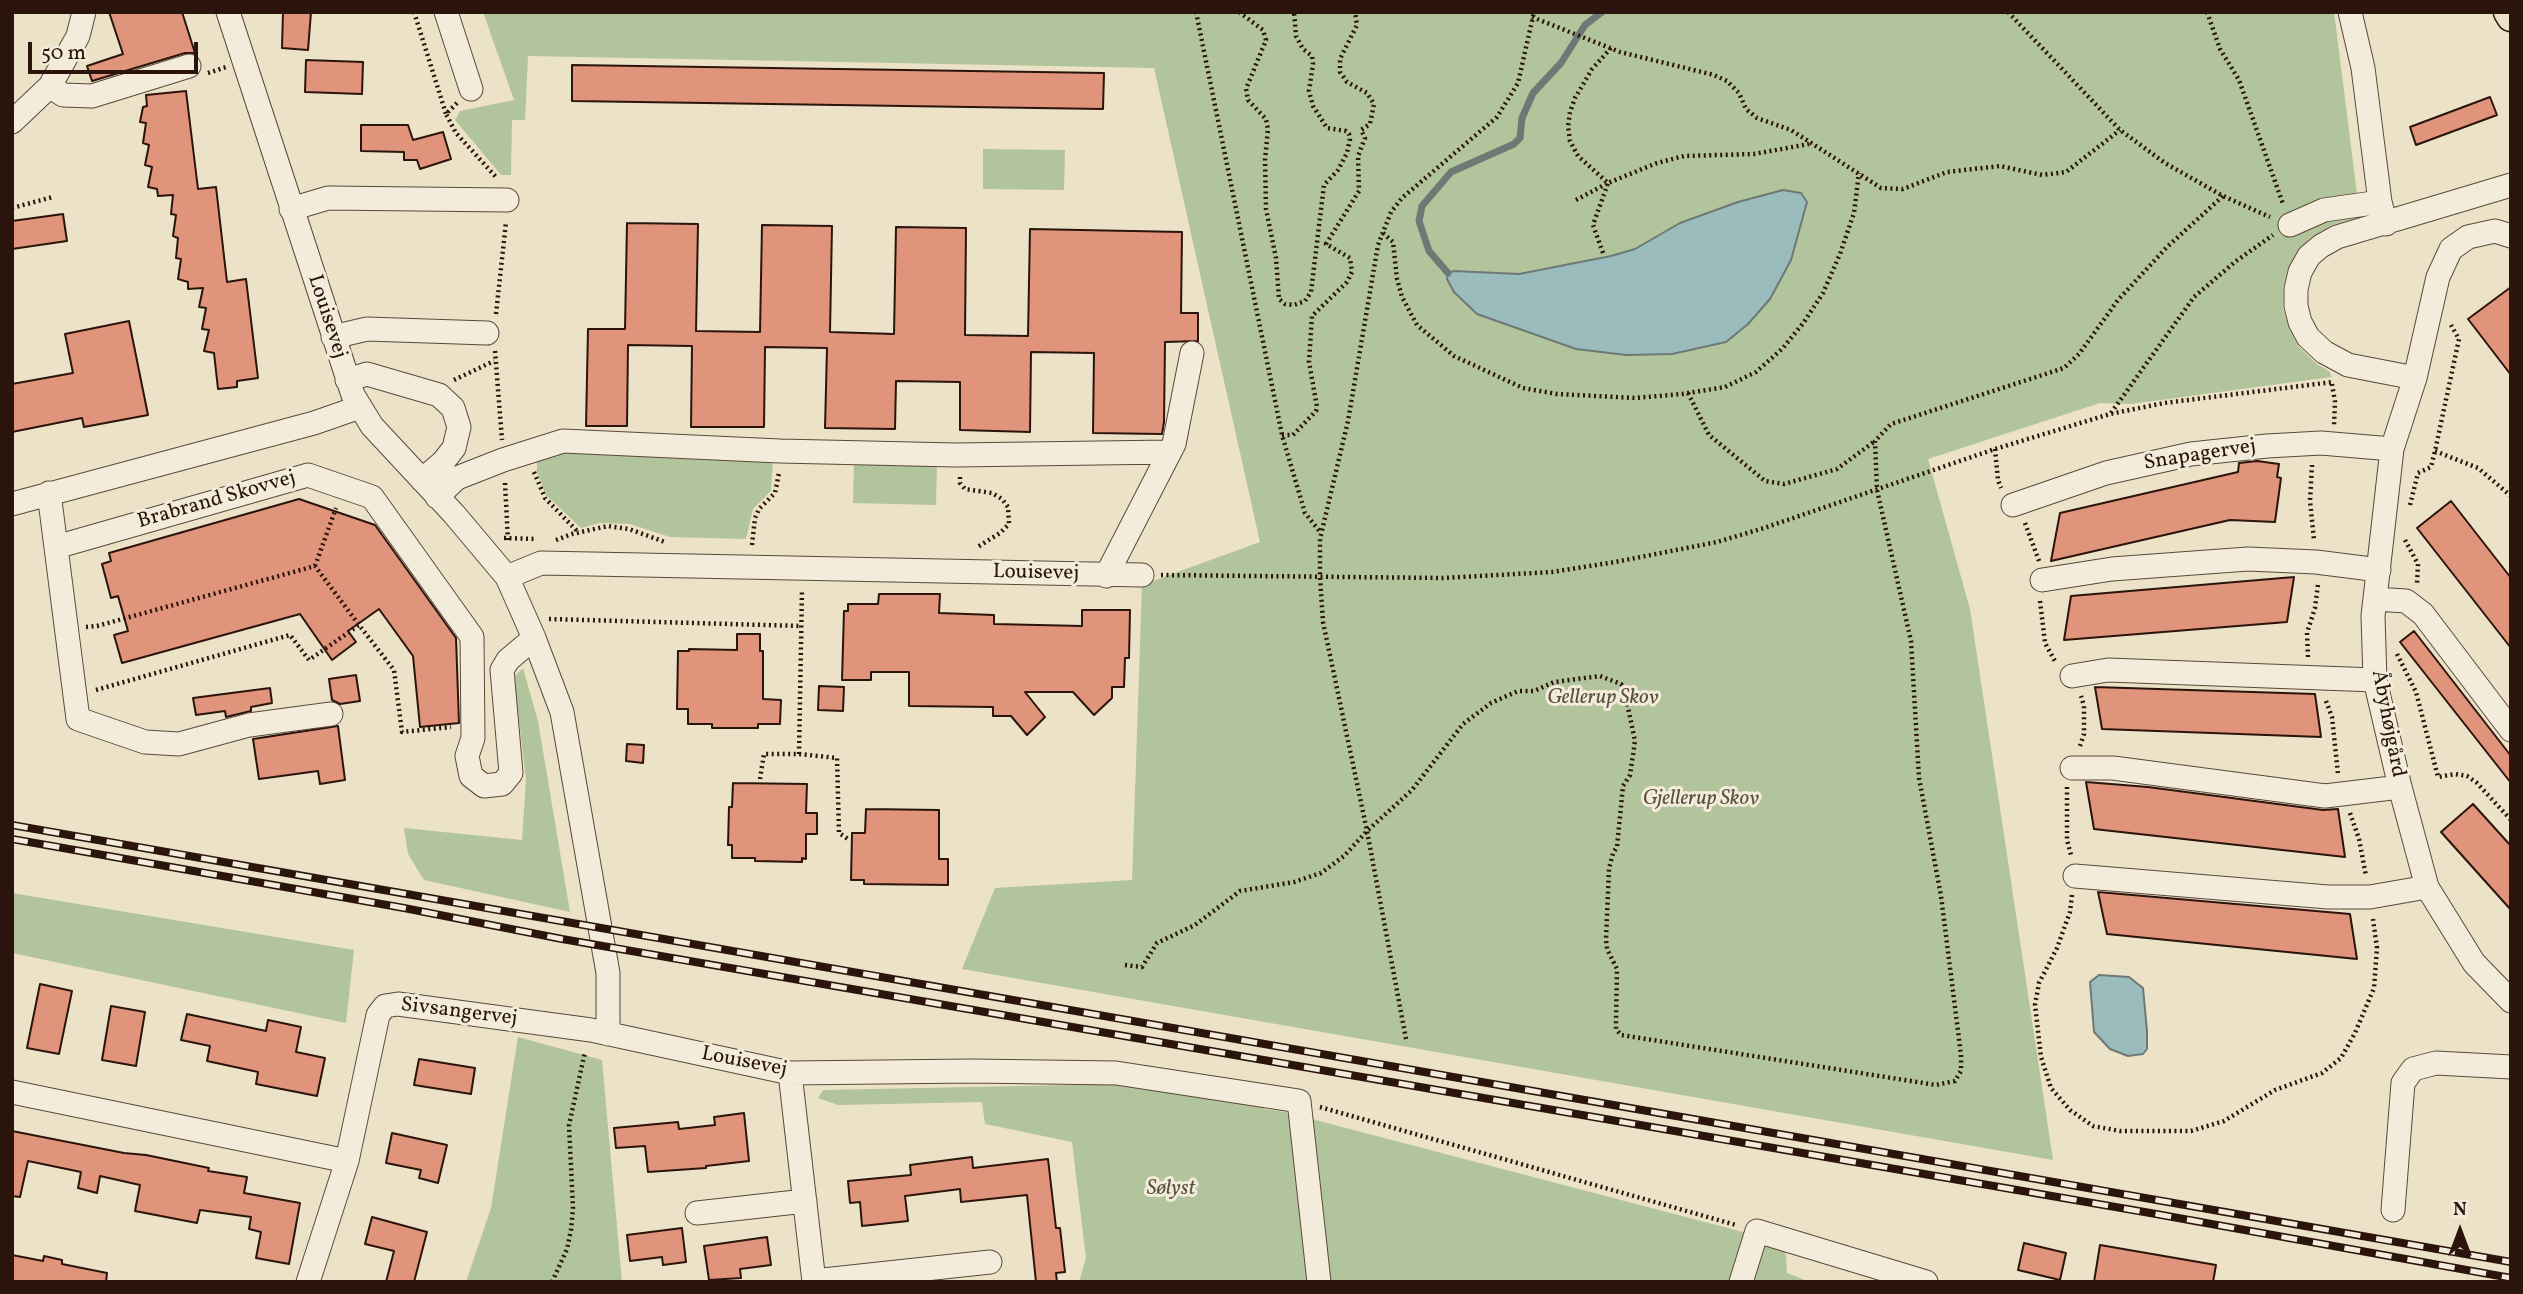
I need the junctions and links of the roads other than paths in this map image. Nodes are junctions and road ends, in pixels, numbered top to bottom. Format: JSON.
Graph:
{"nodes":[{"id":1,"x":84,"y":12,"type":"edge"},
{"id":2,"x":228,"y":12,"type":"edge"},
{"id":3,"x":446,"y":12,"type":"edge"},
{"id":4,"x":2350,"y":12,"type":"edge"},
{"id":5,"x":2508,"y":12,"type":"edge"},
{"id":6,"x":2511,"y":17,"type":"edge"},
{"id":7,"x":189,"y":66,"type":"road end"},
{"id":8,"x":50,"y":86,"type":"junction"},
{"id":9,"x":471,"y":89,"type":"road end"},
{"id":10,"x":12,"y":122,"type":"edge"},
{"id":11,"x":2511,"y":185,"type":"edge"},
{"id":12,"x":507,"y":200,"type":"road end"},
{"id":13,"x":291,"y":209,"type":"junction"},
{"id":14,"x":2383,"y":213,"type":"junction"},
{"id":15,"x":2290,"y":225,"type":"road end"},
{"id":16,"x":2511,"y":236,"type":"edge"},
{"id":17,"x":493,"y":331,"type":"road end"},
{"id":18,"x":333,"y":337,"type":"junction"},
{"id":19,"x":1192,"y":353,"type":"dead end"},
{"id":20,"x":2415,"y":379,"type":"junction"},
{"id":21,"x":347,"y":380,"type":"junction"},
{"id":22,"x":360,"y":407,"type":"junction"},
{"id":23,"x":2392,"y":449,"type":"junction"},
{"id":24,"x":1170,"y":452,"type":"junction"},
{"id":25,"x":430,"y":489,"type":"junction"},
{"id":26,"x":49,"y":494,"type":"junction"},
{"id":27,"x":12,"y":504,"type":"edge"},
{"id":28,"x":2013,"y":505,"type":"road end"},
{"id":29,"x":56,"y":547,"type":"junction"},
{"id":30,"x":2379,"y":570,"type":"junction"},
{"id":31,"x":1142,"y":575,"type":"road end"},
{"id":32,"x":1106,"y":576,"type":"junction"},
{"id":33,"x":507,"y":577,"type":"junction"},
{"id":34,"x":2042,"y":580,"type":"road end"},
{"id":35,"x":2375,"y":599,"type":"junction"},
{"id":36,"x":531,"y":632,"type":"junction"},
{"id":37,"x":2072,"y":676,"type":"road end"},
{"id":38,"x":2375,"y":680,"type":"junction"},
{"id":39,"x":331,"y":714,"type":"dead end"},
{"id":40,"x":2511,"y":730,"type":"edge"},
{"id":41,"x":2072,"y":768,"type":"road end"},
{"id":42,"x":2400,"y":787,"type":"junction"},
{"id":43,"x":2075,"y":876,"type":"road end"},
{"id":44,"x":2427,"y":887,"type":"junction"},
{"id":45,"x":2511,"y":1001,"type":"edge"},
{"id":46,"x":599,"y":1032,"type":"junction"},
{"id":47,"x":2511,"y":1067,"type":"edge"},
{"id":48,"x":790,"y":1073,"type":"junction"},
{"id":49,"x":12,"y":1092,"type":"edge"},
{"id":50,"x":347,"y":1161,"type":"junction"},
{"id":51,"x":805,"y":1201,"type":"junction"},
{"id":52,"x":2393,"y":1210,"type":"dead end"},
{"id":53,"x":697,"y":1213,"type":"dead end"},
{"id":54,"x":990,"y":1262,"type":"dead end"},
{"id":55,"x":307,"y":1282,"type":"edge"},
{"id":56,"x":814,"y":1282,"type":"edge"},
{"id":57,"x":1319,"y":1282,"type":"edge"},
{"id":58,"x":1741,"y":1282,"type":"edge"},
{"id":59,"x":1926,"y":1282,"type":"edge"}],
"edges":[{"from":1,"to":8,"type":"street"},
{"from":2,"to":13,"type":"street","name":"Louisevej"},
{"from":3,"to":9,"type":"street"},
{"from":4,"to":14,"type":"street"},
{"from":5,"to":6,"type":"main road"},
{"from":7,"to":8,"type":"street"},
{"from":8,"to":10,"type":"street"},
{"from":11,"to":14,"type":"street"},
{"from":12,"to":13,"type":"street"},
{"from":13,"to":18,"type":"street","name":"Louisevej"},
{"from":14,"to":15,"type":"street"},
{"from":14,"to":20,"type":"street"},
{"from":16,"to":20,"type":"street","name":"Åbyhøjgård"},
{"from":17,"to":18,"type":"street"},
{"from":18,"to":21,"type":"street","name":"Louisevej"},
{"from":19,"to":24,"type":"street"},
{"from":20,"to":23,"type":"street","name":"Åbyhøjgård"},
{"from":21,"to":22,"type":"street","name":"Louisevej"},
{"from":21,"to":25,"type":"street"},
{"from":22,"to":25,"type":"street","name":"Louisevej"},
{"from":22,"to":26,"type":"street"},
{"from":23,"to":28,"type":"street","name":"Snapagervej"},
{"from":23,"to":30,"type":"street","name":"Åbyhøjgård"},
{"from":24,"to":25,"type":"street"},
{"from":24,"to":32,"type":"street"},
{"from":25,"to":33,"type":"street","name":"Louisevej"},
{"from":26,"to":27,"type":"street"},
{"from":26,"to":29,"type":"street"},
{"from":29,"to":36,"type":"street","name":"Brabrand Skovvej"},
{"from":29,"to":39,"type":"street"},
{"from":30,"to":34,"type":"street"},
{"from":30,"to":35,"type":"street","name":"Åbyhøjgård"},
{"from":31,"to":32,"type":"street","name":"Louisevej"},
{"from":32,"to":33,"type":"street","name":"Louisevej"},
{"from":33,"to":36,"type":"street","name":"Louisevej"},
{"from":35,"to":38,"type":"street","name":"Åbyhøjgård"},
{"from":35,"to":40,"type":"street"},
{"from":36,"to":46,"type":"street","name":"Louisevej"},
{"from":37,"to":38,"type":"street"},
{"from":38,"to":42,"type":"street","name":"Åbyhøjgård"},
{"from":41,"to":42,"type":"street"},
{"from":42,"to":44,"type":"street","name":"Åbyhøjgård"},
{"from":43,"to":44,"type":"street"},
{"from":44,"to":45,"type":"street","name":"Åbyhøjgård"},
{"from":46,"to":48,"type":"street","name":"Louisevej"},
{"from":46,"to":50,"type":"street","name":"Sivsangervej"},
{"from":47,"to":52,"type":"street"},
{"from":48,"to":51,"type":"street"},
{"from":48,"to":57,"type":"street","name":"Louisevej"},
{"from":49,"to":50,"type":"street"},
{"from":50,"to":55,"type":"street","name":"Sivsangervej"},
{"from":51,"to":53,"type":"street"},
{"from":51,"to":56,"type":"street"},
{"from":54,"to":56,"type":"street"},
{"from":58,"to":59,"type":"street"}]}
